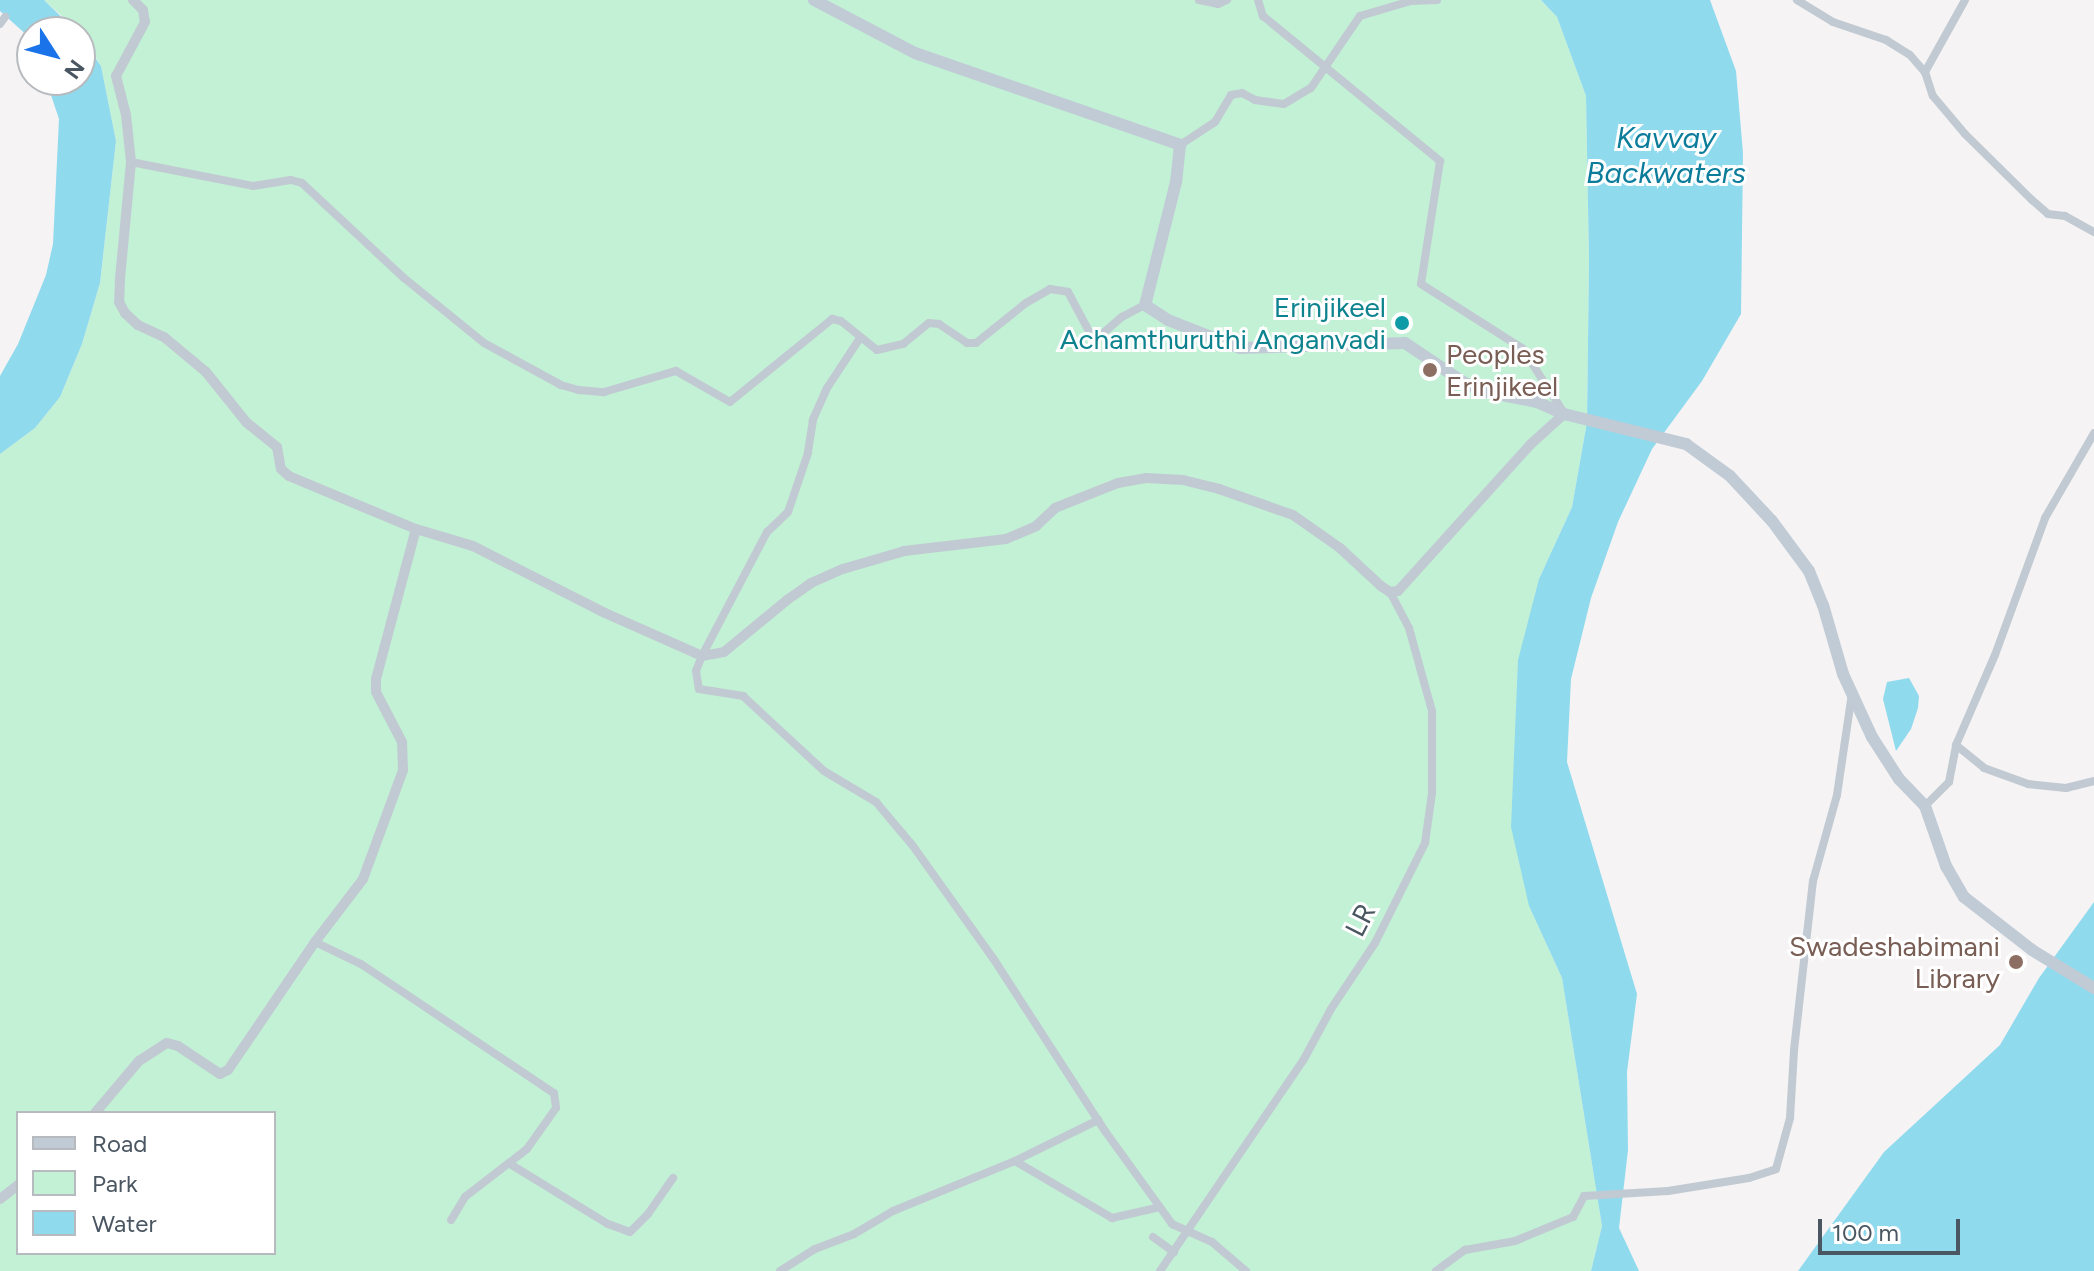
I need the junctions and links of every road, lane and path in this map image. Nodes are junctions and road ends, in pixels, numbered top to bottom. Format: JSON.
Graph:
{"nodes":[{"id":1,"x":133,"y":0,"type":"edge"},
{"id":2,"x":814,"y":0,"type":"edge"},
{"id":3,"x":1199,"y":0,"type":"edge"},
{"id":4,"x":1227,"y":0,"type":"edge"},
{"id":5,"x":1258,"y":0,"type":"edge"},
{"id":6,"x":1437,"y":0,"type":"edge"},
{"id":7,"x":1797,"y":0,"type":"edge"},
{"id":8,"x":1965,"y":0,"type":"edge"},
{"id":9,"x":1324,"y":68,"type":"junction"},
{"id":10,"x":1925,"y":72,"type":"junction"},
{"id":11,"x":1180,"y":145,"type":"junction"},
{"id":12,"x":131,"y":162,"type":"junction"},
{"id":13,"x":2094,"y":232,"type":"edge"},
{"id":14,"x":1145,"y":305,"type":"junction"},
{"id":15,"x":860,"y":338,"type":"junction"},
{"id":16,"x":1564,"y":414,"type":"junction"},
{"id":17,"x":2094,"y":433,"type":"edge"},
{"id":18,"x":416,"y":529,"type":"junction"},
{"id":19,"x":1390,"y":592,"type":"junction"},
{"id":20,"x":702,"y":656,"type":"junction"},
{"id":21,"x":1852,"y":692,"type":"junction"},
{"id":22,"x":1956,"y":745,"type":"junction"},
{"id":23,"x":2094,"y":781,"type":"edge"},
{"id":24,"x":1925,"y":806,"type":"junction"},
{"id":25,"x":315,"y":942,"type":"junction"},
{"id":26,"x":2094,"y":988,"type":"edge"},
{"id":27,"x":97,"y":1111,"type":"edge"},
{"id":28,"x":1098,"y":1120,"type":"junction"},
{"id":29,"x":1015,"y":1161,"type":"junction"},
{"id":30,"x":510,"y":1164,"type":"junction"},
{"id":31,"x":673,"y":1178,"type":"dead end"},
{"id":32,"x":16,"y":1187,"type":"edge"},
{"id":33,"x":0,"y":1199,"type":"edge"},
{"id":34,"x":1160,"y":1207,"type":"junction"},
{"id":35,"x":451,"y":1220,"type":"dead end"},
{"id":36,"x":1190,"y":1232,"type":"junction"},
{"id":37,"x":1153,"y":1237,"type":"dead end"},
{"id":38,"x":1174,"y":1252,"type":"junction"},
{"id":39,"x":780,"y":1271,"type":"edge"},
{"id":40,"x":1160,"y":1271,"type":"edge"},
{"id":41,"x":1246,"y":1271,"type":"edge"},
{"id":42,"x":1436,"y":1271,"type":"edge"}],
"edges":[{"from":1,"to":12,"type":"street"},
{"from":2,"to":11,"type":"main road"},
{"from":3,"to":4,"type":"street"},
{"from":5,"to":9,"type":"street"},
{"from":6,"to":9,"type":"street"},
{"from":7,"to":10,"type":"street"},
{"from":8,"to":10,"type":"street"},
{"from":9,"to":11,"type":"street"},
{"from":9,"to":16,"type":"street"},
{"from":10,"to":13,"type":"street"},
{"from":11,"to":14,"type":"main road"},
{"from":12,"to":15,"type":"street"},
{"from":12,"to":18,"type":"street"},
{"from":14,"to":15,"type":"street"},
{"from":14,"to":16,"type":"main road"},
{"from":15,"to":20,"type":"street"},
{"from":16,"to":19,"type":"street"},
{"from":16,"to":21,"type":"main road"},
{"from":17,"to":22,"type":"street"},
{"from":18,"to":20,"type":"street"},
{"from":18,"to":25,"type":"street"},
{"from":19,"to":20,"type":"street"},
{"from":19,"to":36,"type":"street","name":"LR"},
{"from":20,"to":28,"type":"street"},
{"from":21,"to":24,"type":"main road"},
{"from":21,"to":42,"type":"street"},
{"from":22,"to":23,"type":"street"},
{"from":22,"to":24,"type":"street"},
{"from":24,"to":26,"type":"main road"},
{"from":25,"to":27,"type":"street"},
{"from":25,"to":30,"type":"street"},
{"from":28,"to":29,"type":"street"},
{"from":28,"to":34,"type":"street"},
{"from":29,"to":34,"type":"street"},
{"from":29,"to":39,"type":"street"},
{"from":30,"to":31,"type":"street"},
{"from":30,"to":35,"type":"street"},
{"from":32,"to":33,"type":"street"},
{"from":34,"to":36,"type":"street"},
{"from":36,"to":38,"type":"street","name":"LR"},
{"from":36,"to":41,"type":"street"},
{"from":37,"to":38,"type":"street"},
{"from":38,"to":40,"type":"street","name":"LR"}]}
